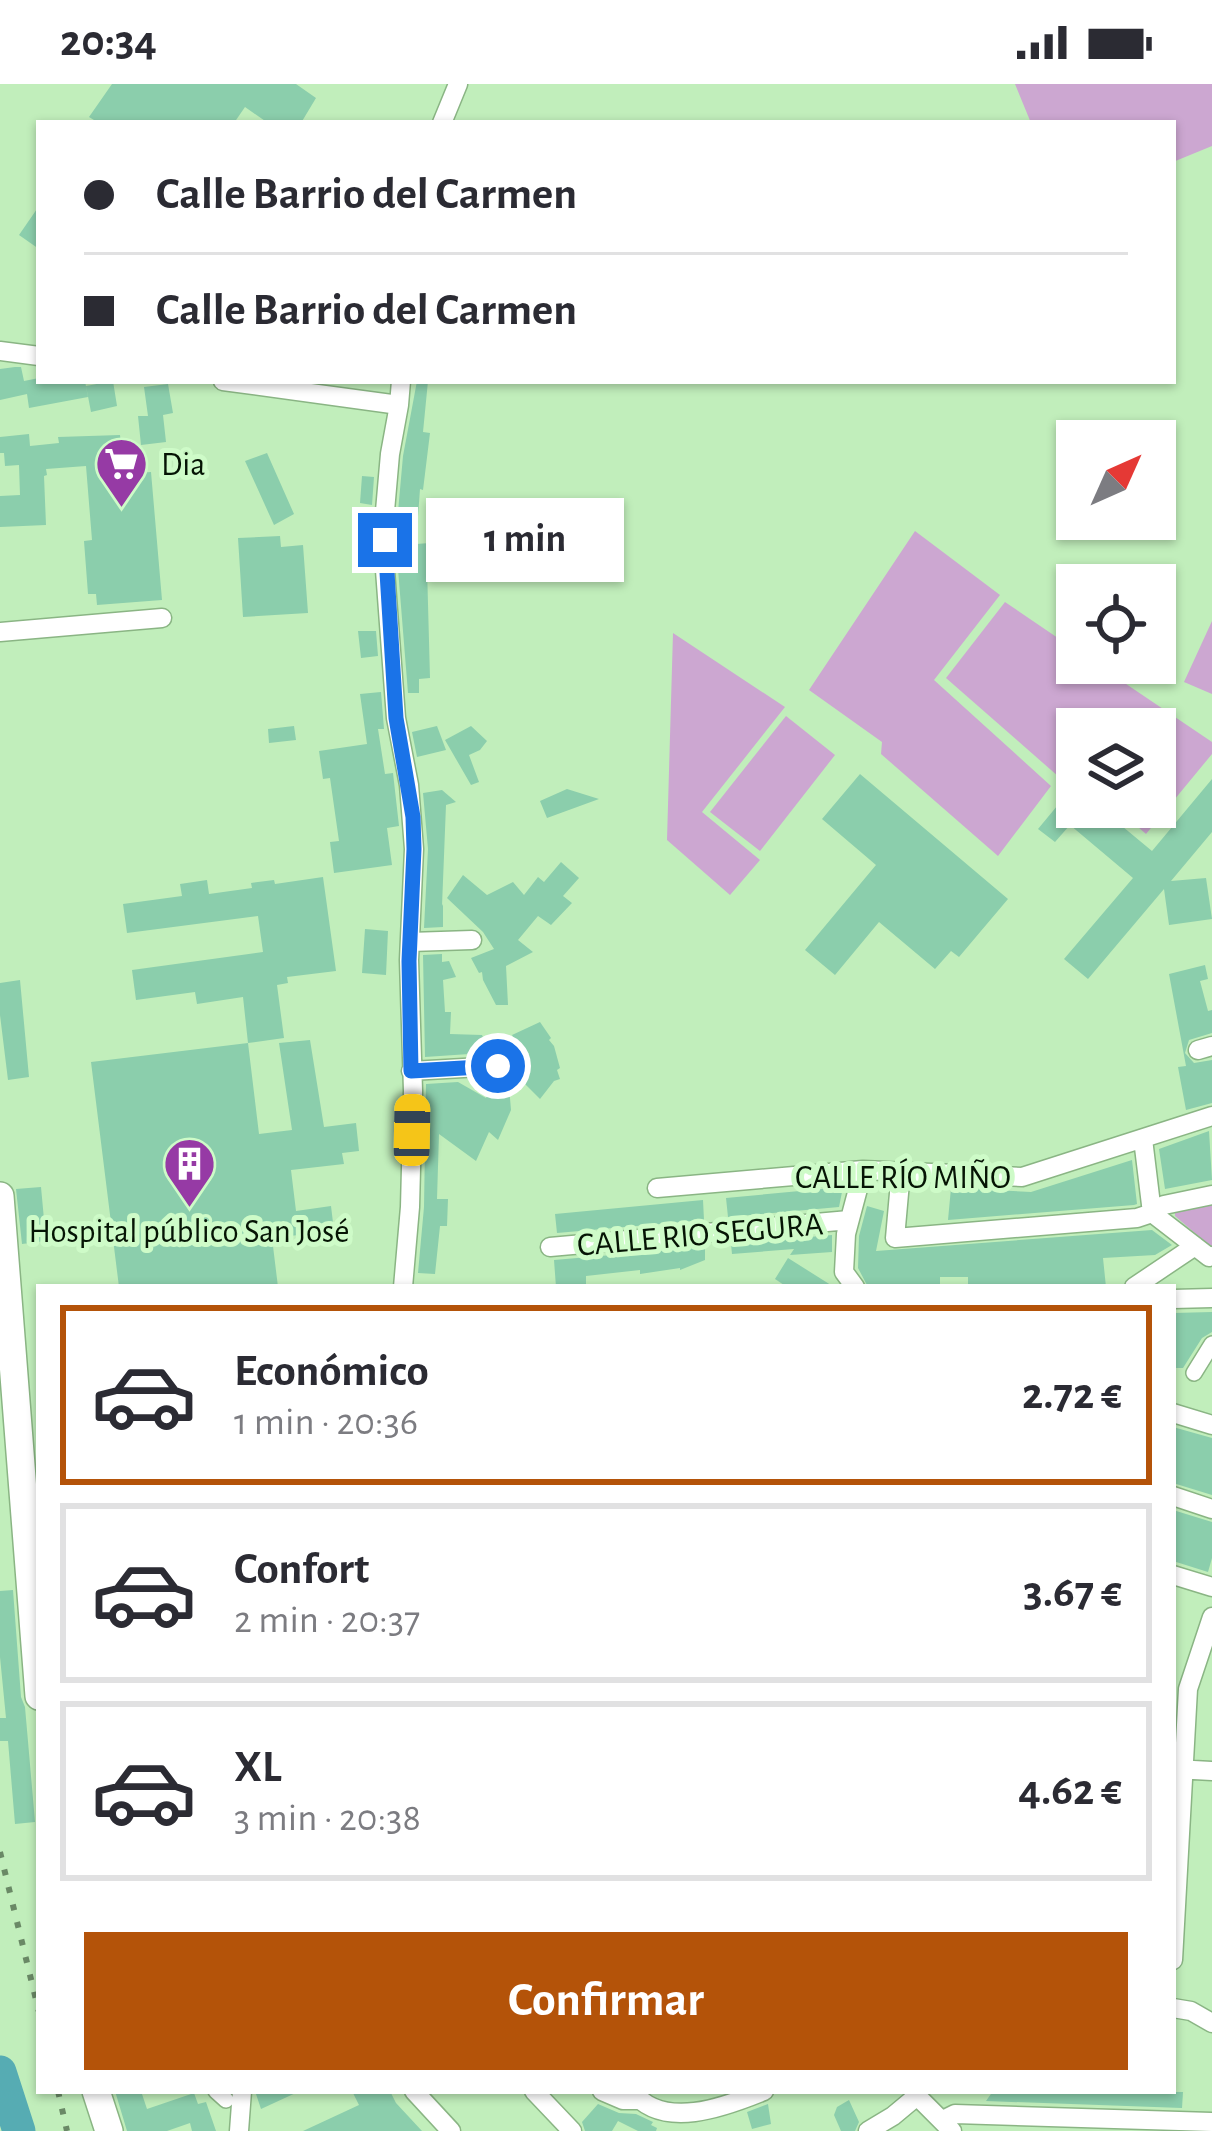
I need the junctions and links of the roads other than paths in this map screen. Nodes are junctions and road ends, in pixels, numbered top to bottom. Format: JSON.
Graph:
{"nodes":[{"id":1,"x":458,"y":84,"type":"edge"},
{"id":2,"x":443,"y":120,"type":"edge"},
{"id":3,"x":0,"y":350,"type":"edge"},
{"id":4,"x":36,"y":356,"type":"edge"},
{"id":5,"x":245,"y":384,"type":"edge"},
{"id":6,"x":401,"y":384,"type":"edge"},
{"id":7,"x":400,"y":405,"type":"junction"},
{"id":8,"x":162,"y":618,"type":"dead end"},
{"id":9,"x":0,"y":632,"type":"edge"},
{"id":10,"x":472,"y":940,"type":"dead end"},
{"id":11,"x":410,"y":942,"type":"junction"},
{"id":12,"x":497,"y":1048,"type":"dead end"},
{"id":13,"x":411,"y":1071,"type":"junction"},
{"id":14,"x":1212,"y":1116,"type":"edge"},
{"id":15,"x":1143,"y":1138,"type":"junction"},
{"id":16,"x":863,"y":1170,"type":"junction"},
{"id":17,"x":901,"y":1171,"type":"junction"},
{"id":18,"x":657,"y":1188,"type":"dead end"},
{"id":19,"x":1212,"y":1195,"type":"edge"},
{"id":20,"x":0,"y":1196,"type":"edge"},
{"id":21,"x":1152,"y":1213,"type":"junction"},
{"id":22,"x":850,"y":1220,"type":"junction"},
{"id":23,"x":550,"y":1246,"type":"dead end"},
{"id":24,"x":1203,"y":1251,"type":"edge"},
{"id":25,"x":404,"y":1284,"type":"edge"},
{"id":26,"x":854,"y":1284,"type":"edge"},
{"id":27,"x":1140,"y":1284,"type":"edge"},
{"id":28,"x":1212,"y":1298,"type":"edge"},
{"id":29,"x":1176,"y":1300,"type":"edge"},
{"id":30,"x":1212,"y":1344,"type":"edge"},
{"id":31,"x":1194,"y":1373,"type":"dead end"},
{"id":32,"x":1176,"y":1414,"type":"edge"},
{"id":33,"x":1212,"y":1425,"type":"edge"},
{"id":34,"x":1176,"y":1497,"type":"edge"},
{"id":35,"x":1212,"y":1508,"type":"edge"},
{"id":36,"x":1176,"y":1576,"type":"edge"},
{"id":37,"x":1212,"y":1587,"type":"edge"},
{"id":38,"x":1212,"y":1617,"type":"edge"},
{"id":39,"x":36,"y":1658,"type":"edge"},
{"id":40,"x":1178,"y":1770,"type":"edge"},
{"id":41,"x":1212,"y":1772,"type":"edge"},
{"id":42,"x":1176,"y":1846,"type":"edge"},
{"id":43,"x":1176,"y":2008,"type":"edge"},
{"id":44,"x":1212,"y":2024,"type":"edge"},
{"id":45,"x":97,"y":2094,"type":"edge"},
{"id":46,"x":228,"y":2094,"type":"edge"},
{"id":47,"x":417,"y":2094,"type":"edge"},
{"id":48,"x":537,"y":2094,"type":"edge"},
{"id":49,"x":757,"y":2094,"type":"edge"},
{"id":50,"x":917,"y":2094,"type":"edge"},
{"id":51,"x":635,"y":2096,"type":"edge"},
{"id":52,"x":1212,"y":2122,"type":"edge"},
{"id":53,"x":947,"y":2126,"type":"edge"},
{"id":54,"x":109,"y":2131,"type":"edge"},
{"id":55,"x":239,"y":2131,"type":"edge"},
{"id":56,"x":451,"y":2131,"type":"edge"},
{"id":57,"x":572,"y":2131,"type":"edge"},
{"id":58,"x":868,"y":2131,"type":"edge"}],
"edges":[{"from":1,"to":2,"type":"street"},
{"from":3,"to":4,"type":"street"},
{"from":5,"to":7,"type":"street"},
{"from":6,"to":7,"type":"street"},
{"from":7,"to":11,"type":"street"},
{"from":8,"to":9,"type":"street"},
{"from":10,"to":11,"type":"street"},
{"from":11,"to":13,"type":"street"},
{"from":12,"to":13,"type":"street"},
{"from":13,"to":25,"type":"street"},
{"from":14,"to":15,"type":"street","name":"CALLE RÍO MIÑO"},
{"from":15,"to":17,"type":"street","name":"CALLE RÍO MIÑO"},
{"from":15,"to":21,"type":"street"},
{"from":16,"to":17,"type":"street","name":"CALLE RÍO MIÑO"},
{"from":16,"to":18,"type":"street","name":"CALLE RÍO MIÑO"},
{"from":16,"to":22,"type":"street"},
{"from":17,"to":21,"type":"street"},
{"from":19,"to":21,"type":"street"},
{"from":20,"to":39,"type":"main road"},
{"from":21,"to":24,"type":"street"},
{"from":22,"to":23,"type":"street","name":"CALLE RIO SEGURA"},
{"from":22,"to":26,"type":"street"},
{"from":24,"to":27,"type":"street"},
{"from":28,"to":29,"type":"street"},
{"from":30,"to":31,"type":"street"},
{"from":32,"to":33,"type":"street"},
{"from":34,"to":35,"type":"street"},
{"from":36,"to":37,"type":"street"},
{"from":38,"to":40,"type":"street"},
{"from":40,"to":41,"type":"street"},
{"from":40,"to":42,"type":"street"},
{"from":43,"to":44,"type":"street"},
{"from":45,"to":54,"type":"main road"},
{"from":46,"to":55,"type":"street"},
{"from":47,"to":56,"type":"street"},
{"from":48,"to":57,"type":"street"},
{"from":49,"to":51,"type":"street"},
{"from":50,"to":53,"type":"street"},
{"from":50,"to":58,"type":"street"},
{"from":52,"to":53,"type":"street"}]}
